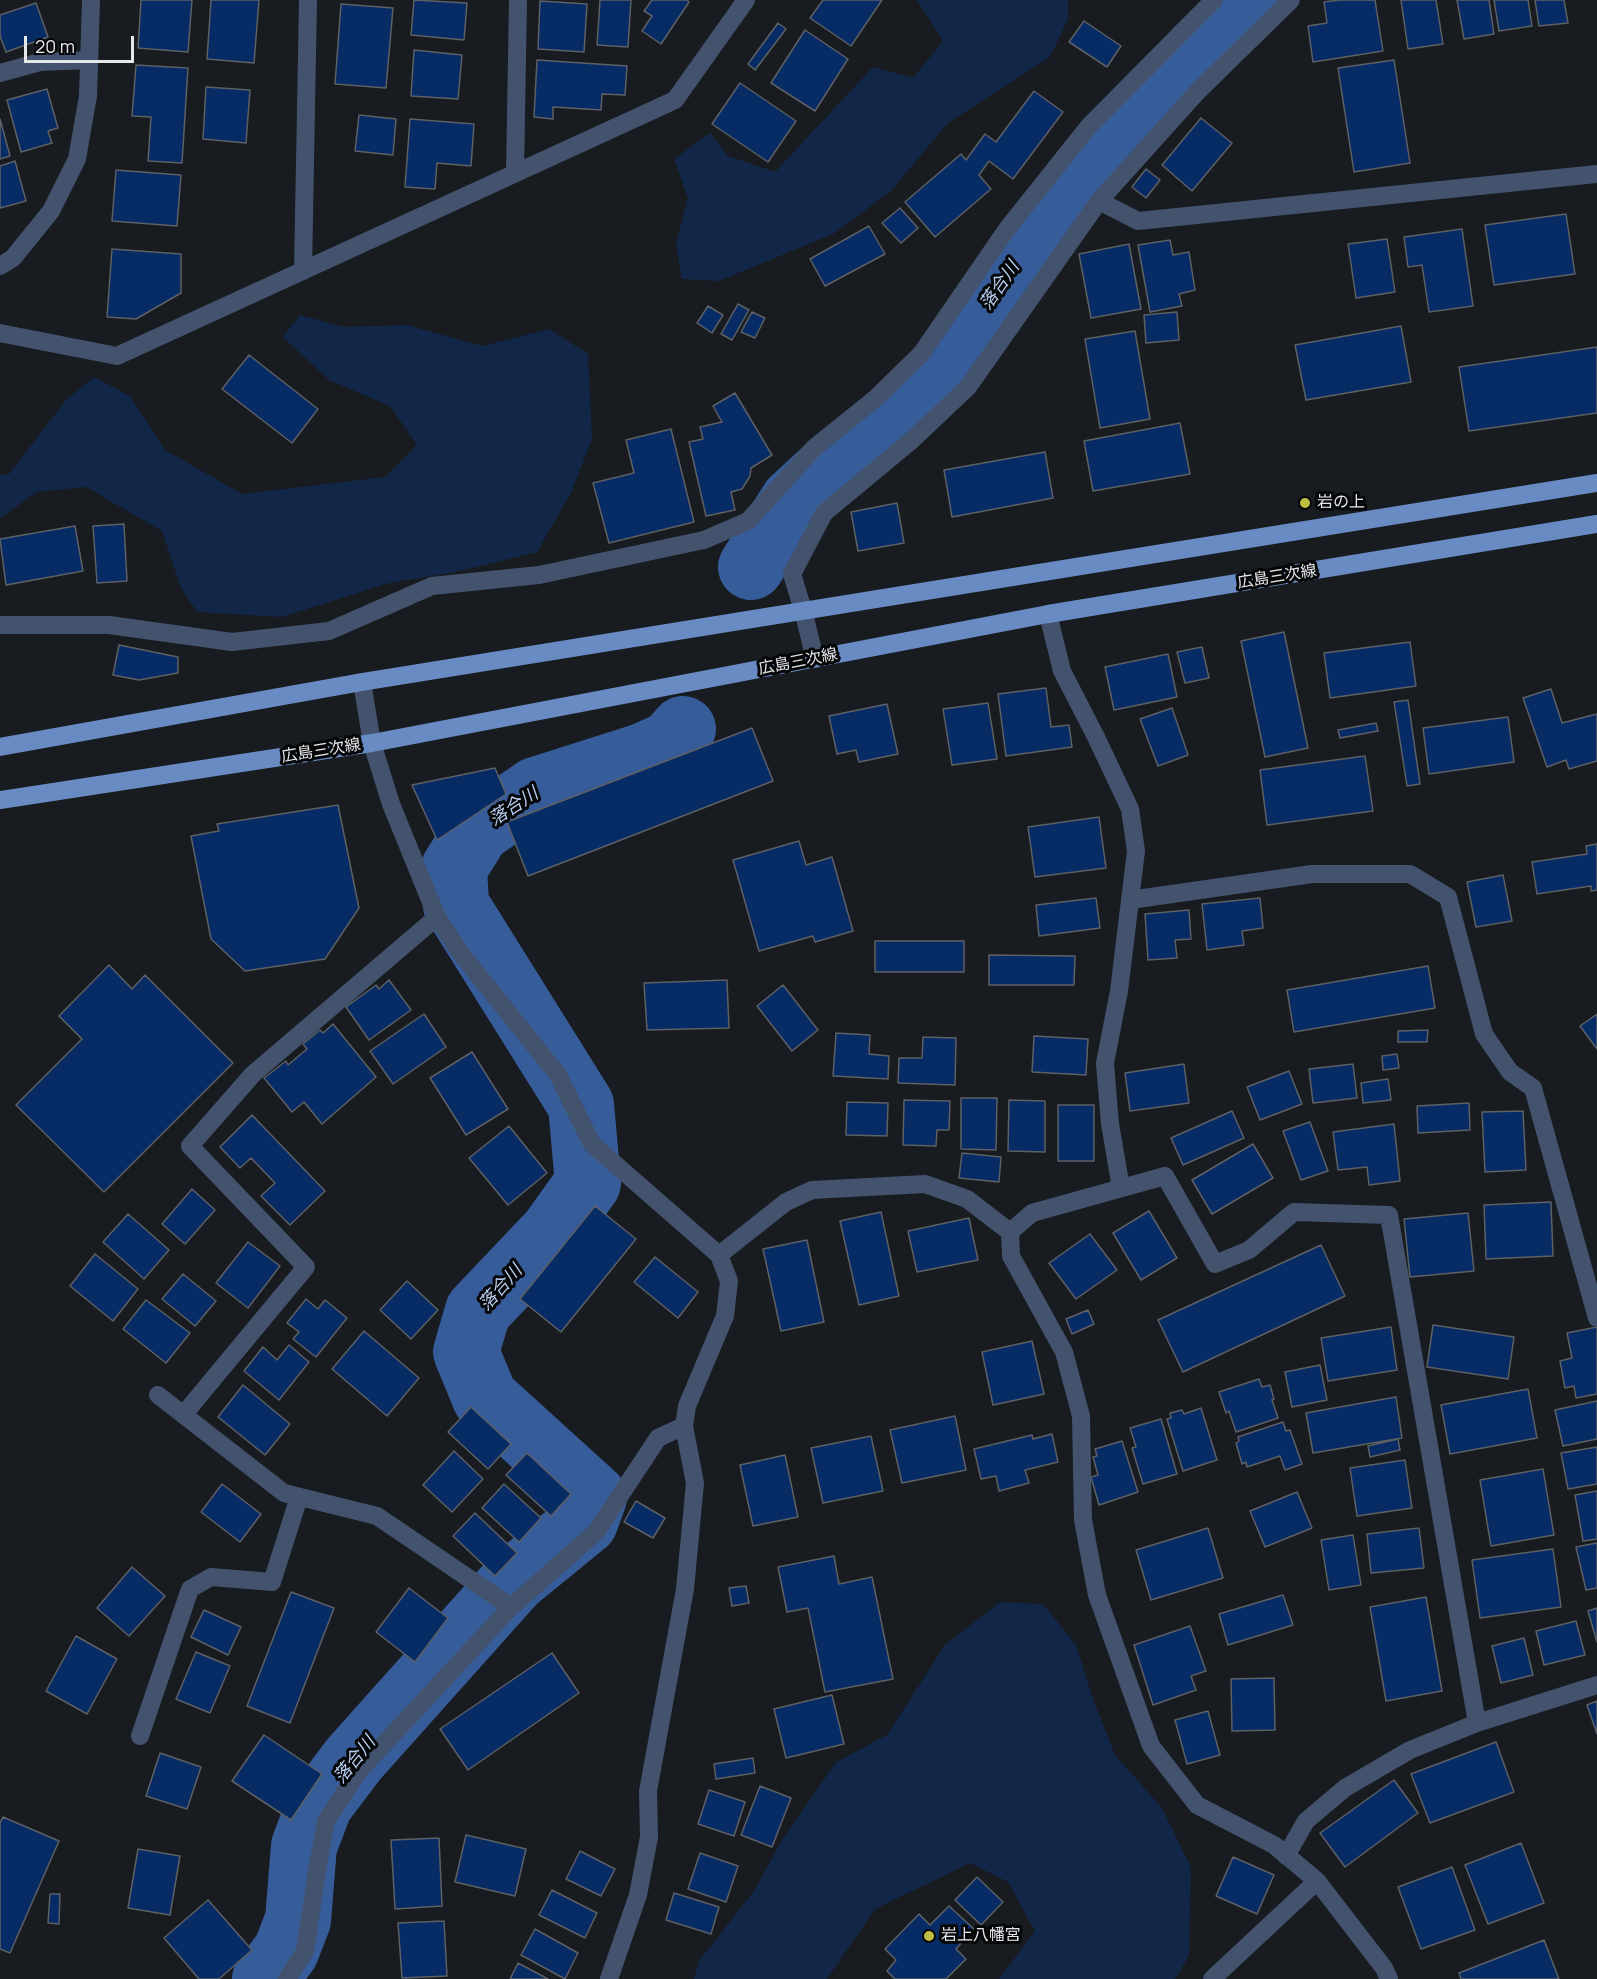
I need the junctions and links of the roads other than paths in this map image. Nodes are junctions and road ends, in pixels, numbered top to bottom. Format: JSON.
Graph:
{"nodes":[{"id":1,"x":91,"y":0,"type":"edge"},
{"id":2,"x":308,"y":0,"type":"edge"},
{"id":3,"x":518,"y":0,"type":"edge"},
{"id":4,"x":746,"y":0,"type":"edge"},
{"id":5,"x":1214,"y":0,"type":"edge"},
{"id":6,"x":1292,"y":0,"type":"edge"},
{"id":7,"x":89,"y":60,"type":"junction"},
{"id":8,"x":0,"y":73,"type":"edge"},
{"id":9,"x":515,"y":173,"type":"junction"},
{"id":10,"x":1597,"y":174,"type":"edge"},
{"id":11,"x":1099,"y":201,"type":"junction"},
{"id":12,"x":0,"y":266,"type":"edge"},
{"id":13,"x":303,"y":271,"type":"junction"},
{"id":14,"x":0,"y":333,"type":"edge"},
{"id":15,"x":1597,"y":483,"type":"edge"},
{"id":16,"x":1597,"y":524,"type":"edge"},
{"id":17,"x":803,"y":610,"type":"junction"},
{"id":18,"x":1048,"y":614,"type":"junction"},
{"id":19,"x":0,"y":625,"type":"edge"},
{"id":20,"x":815,"y":659,"type":"junction"},
{"id":21,"x":362,"y":682,"type":"junction"},
{"id":22,"x":372,"y":743,"type":"junction"},
{"id":23,"x":0,"y":747,"type":"edge"},
{"id":24,"x":0,"y":800,"type":"edge"},
{"id":25,"x":1130,"y":900,"type":"junction"},
{"id":26,"x":438,"y":916,"type":"junction"},
{"id":27,"x":1121,"y":1188,"type":"junction"},
{"id":28,"x":1010,"y":1232,"type":"junction"},
{"id":29,"x":719,"y":1255,"type":"junction"},
{"id":30,"x":1597,"y":1318,"type":"edge"},
{"id":31,"x":158,"y":1395,"type":"dead end"},
{"id":32,"x":184,"y":1414,"type":"junction"},
{"id":33,"x":684,"y":1426,"type":"junction"},
{"id":34,"x":299,"y":1497,"type":"junction"},
{"id":35,"x":511,"y":1607,"type":"junction"},
{"id":36,"x":1597,"y":1685,"type":"edge"},
{"id":37,"x":1477,"y":1723,"type":"junction"},
{"id":38,"x":140,"y":1736,"type":"dead end"},
{"id":39,"x":1286,"y":1856,"type":"junction"},
{"id":40,"x":1317,"y":1881,"type":"junction"},
{"id":41,"x":287,"y":1979,"type":"edge"},
{"id":42,"x":609,"y":1979,"type":"edge"},
{"id":43,"x":1212,"y":1979,"type":"edge"},
{"id":44,"x":1389,"y":1979,"type":"edge"}],
"edges":[{"from":1,"to":7,"type":"street"},
{"from":2,"to":13,"type":"street"},
{"from":3,"to":9,"type":"street"},
{"from":4,"to":9,"type":"street"},
{"from":5,"to":19,"type":"street"},
{"from":6,"to":11,"type":"street"},
{"from":7,"to":8,"type":"street"},
{"from":7,"to":12,"type":"street"},
{"from":9,"to":13,"type":"street"},
{"from":10,"to":11,"type":"street"},
{"from":11,"to":17,"type":"street"},
{"from":13,"to":14,"type":"street"},
{"from":15,"to":17,"type":"main road"},
{"from":16,"to":18,"type":"main road","name":"広島三次線"},
{"from":17,"to":20,"type":"street"},
{"from":17,"to":21,"type":"main road"},
{"from":18,"to":20,"type":"main road","name":"広島三次線"},
{"from":18,"to":25,"type":"street"},
{"from":20,"to":22,"type":"main road","name":"広島三次線"},
{"from":21,"to":22,"type":"street"},
{"from":21,"to":23,"type":"main road"},
{"from":22,"to":24,"type":"main road","name":"広島三次線"},
{"from":22,"to":26,"type":"street"},
{"from":25,"to":27,"type":"street"},
{"from":25,"to":30,"type":"street"},
{"from":26,"to":29,"type":"street"},
{"from":26,"to":32,"type":"street"},
{"from":27,"to":28,"type":"street"},
{"from":27,"to":37,"type":"street"},
{"from":28,"to":29,"type":"street"},
{"from":28,"to":39,"type":"street"},
{"from":29,"to":33,"type":"street"},
{"from":31,"to":32,"type":"street"},
{"from":32,"to":34,"type":"street"},
{"from":33,"to":35,"type":"street"},
{"from":33,"to":42,"type":"street"},
{"from":34,"to":35,"type":"street"},
{"from":34,"to":38,"type":"street"},
{"from":35,"to":41,"type":"street"},
{"from":36,"to":37,"type":"street"},
{"from":37,"to":39,"type":"street"},
{"from":39,"to":40,"type":"street"},
{"from":40,"to":43,"type":"street"},
{"from":40,"to":44,"type":"street"}]}
